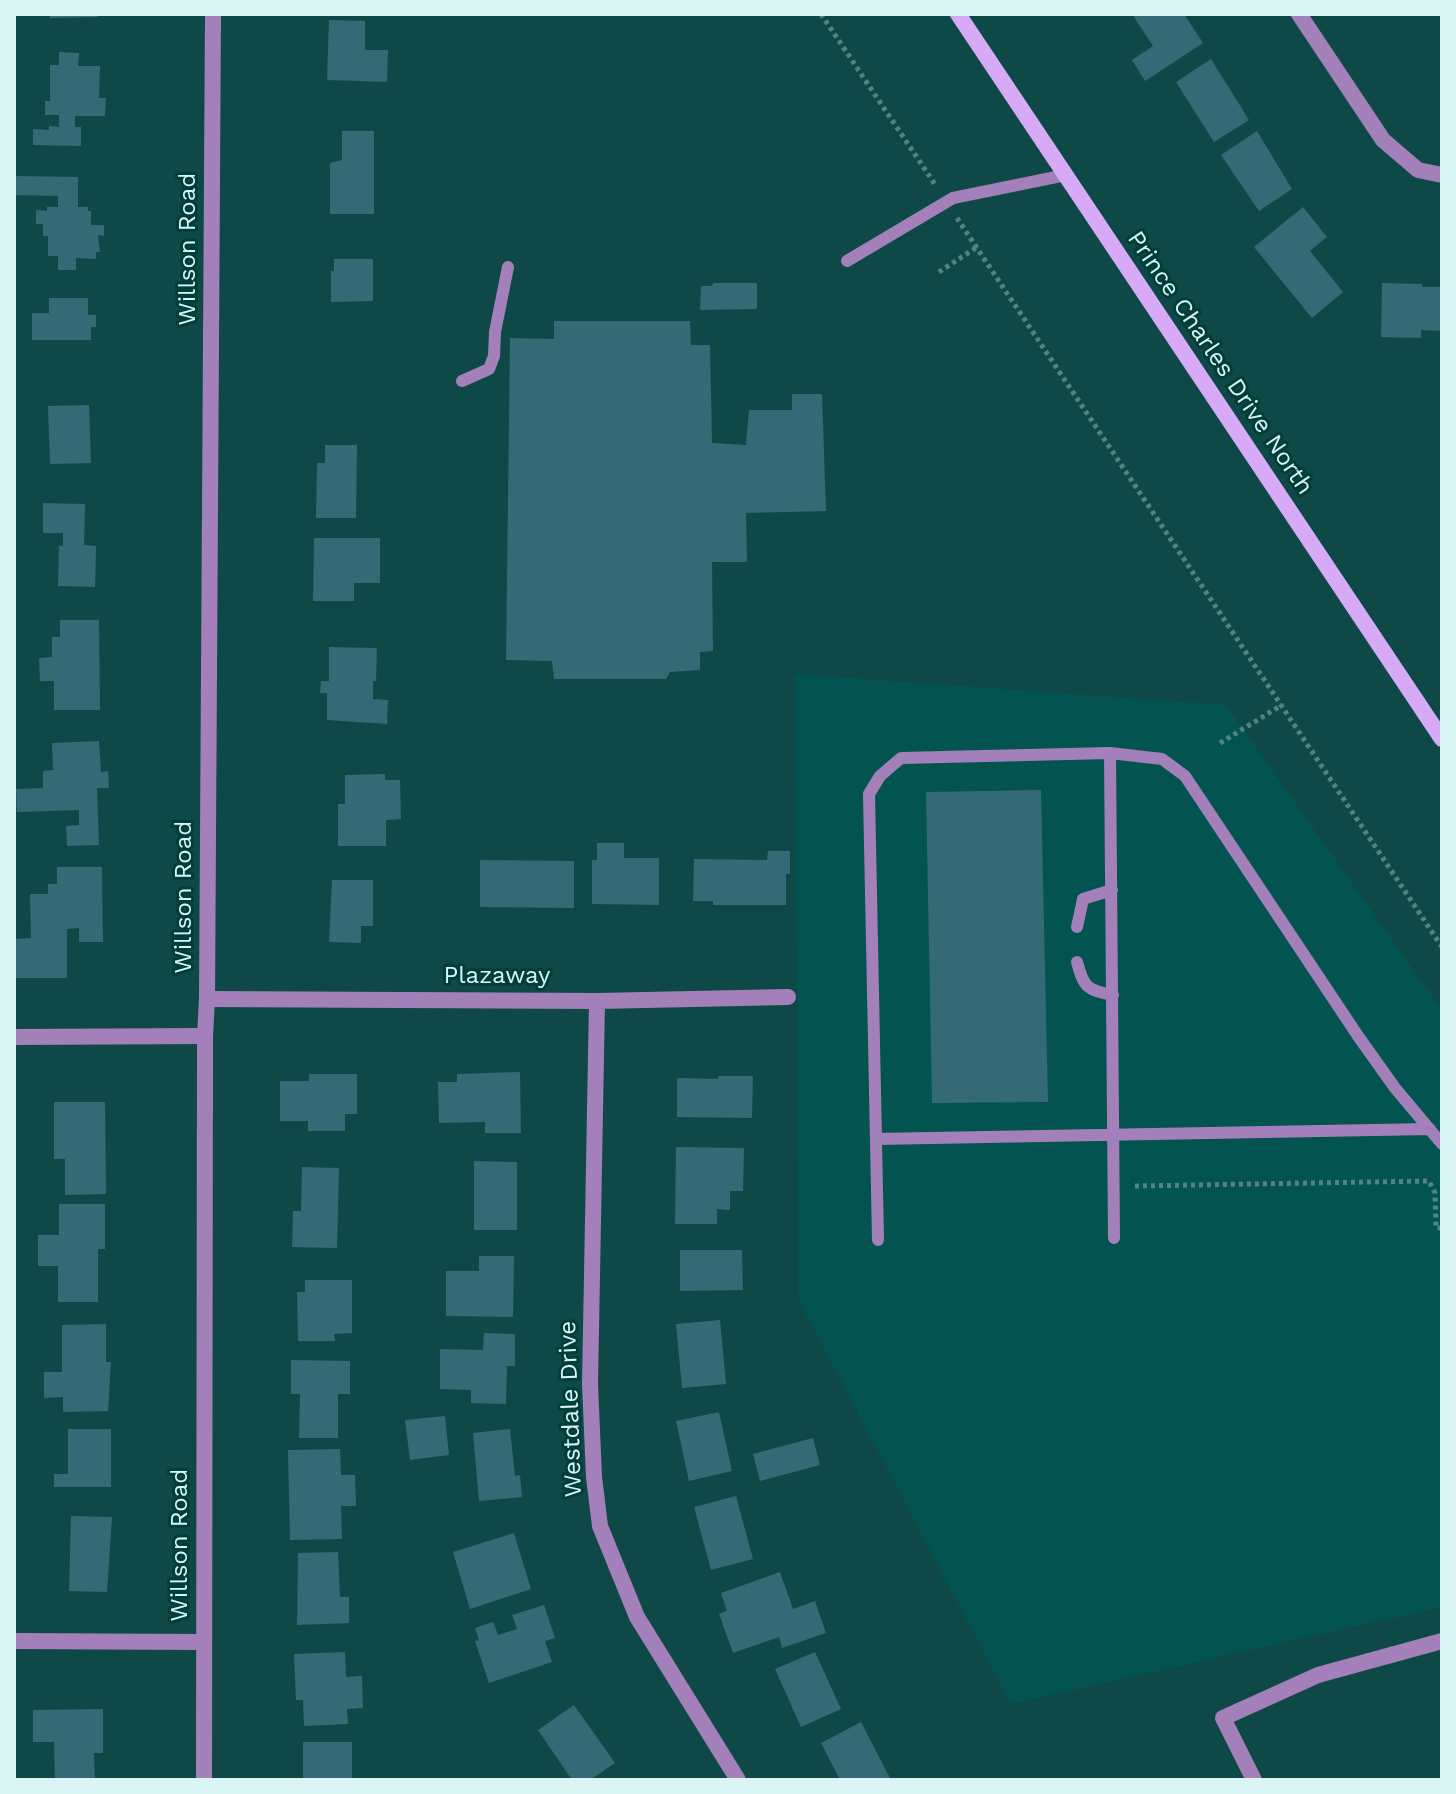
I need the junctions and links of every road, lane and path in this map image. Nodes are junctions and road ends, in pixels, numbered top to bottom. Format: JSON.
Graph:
{"nodes":[{"id":1,"x":213,"y":14,"type":"edge"},
{"id":2,"x":821,"y":14,"type":"edge"},
{"id":3,"x":958,"y":14,"type":"edge"},
{"id":4,"x":1299,"y":14,"type":"edge"},
{"id":5,"x":1066,"y":175,"type":"junction"},
{"id":6,"x":1442,"y":175,"type":"edge"},
{"id":7,"x":950,"y":200,"type":"junction"},
{"id":8,"x":977,"y":247,"type":"junction"},
{"id":9,"x":847,"y":261,"type":"dead end"},
{"id":10,"x":508,"y":267,"type":"dead end"},
{"id":11,"x":939,"y":272,"type":"dead end"},
{"id":12,"x":462,"y":381,"type":"dead end"},
{"id":13,"x":1282,"y":705,"type":"junction"},
{"id":14,"x":1442,"y":739,"type":"edge"},
{"id":15,"x":1220,"y":743,"type":"dead end"},
{"id":16,"x":1110,"y":753,"type":"junction"},
{"id":17,"x":1112,"y":890,"type":"junction"},
{"id":18,"x":1077,"y":927,"type":"dead end"},
{"id":19,"x":1442,"y":947,"type":"edge"},
{"id":20,"x":1077,"y":962,"type":"dead end"},
{"id":21,"x":1113,"y":995,"type":"junction"},
{"id":22,"x":788,"y":997,"type":"dead end"},
{"id":23,"x":207,"y":999,"type":"junction"},
{"id":24,"x":597,"y":1001,"type":"junction"},
{"id":25,"x":205,"y":1036,"type":"junction"},
{"id":26,"x":14,"y":1037,"type":"edge"},
{"id":27,"x":1430,"y":1129,"type":"junction"},
{"id":28,"x":1114,"y":1133,"type":"junction"},
{"id":29,"x":876,"y":1139,"type":"junction"},
{"id":30,"x":1442,"y":1144,"type":"edge"},
{"id":31,"x":1133,"y":1172,"type":"dead end"},
{"id":32,"x":1440,"y":1228,"type":"dead end"},
{"id":33,"x":1114,"y":1238,"type":"dead end"},
{"id":34,"x":878,"y":1240,"type":"dead end"},
{"id":35,"x":14,"y":1641,"type":"edge"},
{"id":36,"x":1442,"y":1641,"type":"edge"},
{"id":37,"x":204,"y":1642,"type":"junction"},
{"id":38,"x":204,"y":1780,"type":"edge"},
{"id":39,"x":738,"y":1780,"type":"edge"},
{"id":40,"x":1254,"y":1780,"type":"edge"}],
"edges":[{"from":1,"to":23,"type":"street","name":"Willson Road"},
{"from":2,"to":7,"type":"path"},
{"from":3,"to":5,"type":"main road","name":"Prince Charles Drive North"},
{"from":4,"to":6,"type":"street"},
{"from":5,"to":7,"type":"lane"},
{"from":5,"to":14,"type":"main road","name":"Prince Charles Drive North"},
{"from":7,"to":8,"type":"path"},
{"from":7,"to":9,"type":"lane"},
{"from":8,"to":11,"type":"path"},
{"from":8,"to":13,"type":"path"},
{"from":10,"to":12,"type":"lane"},
{"from":13,"to":15,"type":"path"},
{"from":13,"to":19,"type":"path"},
{"from":16,"to":17,"type":"lane"},
{"from":16,"to":27,"type":"lane"},
{"from":16,"to":29,"type":"lane"},
{"from":17,"to":18,"type":"lane"},
{"from":17,"to":21,"type":"lane"},
{"from":20,"to":21,"type":"lane"},
{"from":21,"to":28,"type":"lane"},
{"from":22,"to":24,"type":"street","name":"Plazaway"},
{"from":23,"to":24,"type":"street","name":"Plazaway"},
{"from":23,"to":25,"type":"street","name":"Willson Road"},
{"from":24,"to":39,"type":"street","name":"Westdale Drive"},
{"from":25,"to":26,"type":"street"},
{"from":25,"to":37,"type":"street","name":"Willson Road"},
{"from":27,"to":28,"type":"lane"},
{"from":27,"to":30,"type":"lane"},
{"from":28,"to":29,"type":"lane"},
{"from":28,"to":33,"type":"lane"},
{"from":29,"to":34,"type":"lane"},
{"from":31,"to":32,"type":"path"},
{"from":35,"to":37,"type":"street"},
{"from":36,"to":40,"type":"street"},
{"from":37,"to":38,"type":"street","name":"Willson Road"}]}
